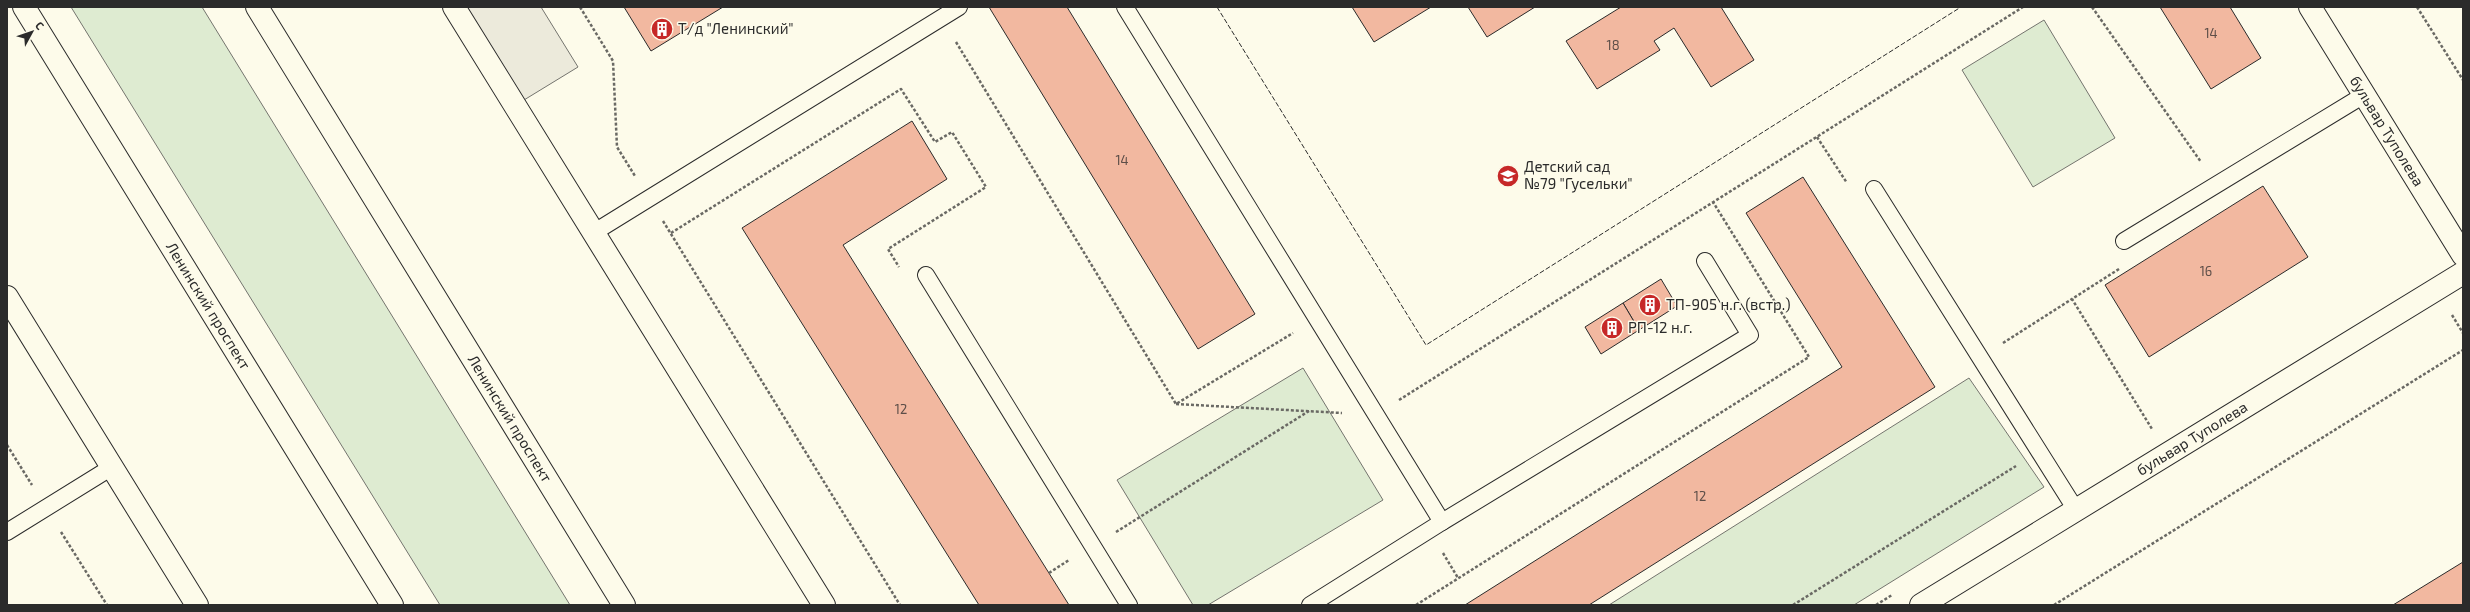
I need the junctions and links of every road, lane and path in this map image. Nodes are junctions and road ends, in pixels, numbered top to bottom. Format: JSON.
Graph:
{"nodes":[{"id":1,"x":24,"y":7,"type":"edge"},
{"id":2,"x":257,"y":7,"type":"edge"},
{"id":3,"x":454,"y":7,"type":"edge"},
{"id":4,"x":580,"y":7,"type":"edge"},
{"id":5,"x":959,"y":7,"type":"edge"},
{"id":6,"x":1125,"y":7,"type":"edge"},
{"id":7,"x":2023,"y":7,"type":"edge"},
{"id":8,"x":2092,"y":7,"type":"edge"},
{"id":9,"x":2310,"y":7,"type":"edge"},
{"id":10,"x":2417,"y":7,"type":"edge"},
{"id":11,"x":942,"y":18,"type":"junction"},
{"id":12,"x":2463,"y":80,"type":"edge"},
{"id":13,"x":2364,"y":95,"type":"junction"},
{"id":14,"x":2217,"y":184,"type":"junction"},
{"id":15,"x":1874,"y":189,"type":"dead end"},
{"id":16,"x":649,"y":199,"type":"junction"},
{"id":17,"x":594,"y":233,"type":"junction"},
{"id":18,"x":2124,"y":241,"type":"dead end"},
{"id":19,"x":2463,"y":255,"type":"edge"},
{"id":20,"x":1705,"y":261,"type":"dead end"},
{"id":21,"x":2124,"y":266,"type":"dead end"},
{"id":22,"x":2463,"y":272,"type":"edge"},
{"id":23,"x":926,"y":275,"type":"dead end"},
{"id":24,"x":7,"y":297,"type":"edge"},
{"id":25,"x":2072,"y":299,"type":"junction"},
{"id":26,"x":1316,"y":318,"type":"junction"},
{"id":27,"x":2463,"y":350,"type":"edge"},
{"id":28,"x":1980,"y":357,"type":"junction"},
{"id":29,"x":1176,"y":404,"type":"junction"},
{"id":30,"x":1309,"y":411,"type":"junction"},
{"id":31,"x":1376,"y":414,"type":"junction"},
{"id":32,"x":2154,"y":433,"type":"dead end"},
{"id":33,"x":2020,"y":463,"type":"dead end"},
{"id":34,"x":112,"y":468,"type":"junction"},
{"id":35,"x":2076,"y":510,"type":"junction"},
{"id":36,"x":1442,"y":522,"type":"junction"},
{"id":37,"x":7,"y":532,"type":"edge"},
{"id":38,"x":1093,"y":546,"type":"junction"},
{"id":39,"x":1049,"y":573,"type":"dead end"},
{"id":40,"x":197,"y":605,"type":"edge"},
{"id":41,"x":392,"y":605,"type":"edge"},
{"id":42,"x":624,"y":605,"type":"edge"},
{"id":43,"x":824,"y":605,"type":"edge"},
{"id":44,"x":900,"y":605,"type":"edge"},
{"id":45,"x":1129,"y":605,"type":"edge"},
{"id":46,"x":1310,"y":605,"type":"edge"},
{"id":47,"x":1793,"y":605,"type":"edge"},
{"id":48,"x":1921,"y":605,"type":"edge"},
{"id":49,"x":2054,"y":605,"type":"edge"}],
"edges":[{"from":1,"to":41,"type":"street","name":"Ленинский проспект"},
{"from":2,"to":42,"type":"street","name":"Ленинский проспект"},
{"from":3,"to":17,"type":"street"},
{"from":4,"to":16,"type":"path"},
{"from":5,"to":11,"type":"lane"},
{"from":6,"to":26,"type":"lane"},
{"from":7,"to":31,"type":"path"},
{"from":8,"to":14,"type":"path"},
{"from":9,"to":13,"type":"street","name":"бульвар Туполева"},
{"from":10,"to":12,"type":"path"},
{"from":11,"to":16,"type":"lane"},
{"from":11,"to":29,"type":"path"},
{"from":13,"to":14,"type":"lane"},
{"from":13,"to":19,"type":"street","name":"бульвар Туполева"},
{"from":14,"to":18,"type":"lane"},
{"from":15,"to":28,"type":"lane"},
{"from":16,"to":17,"type":"lane"},
{"from":16,"to":44,"type":"path"},
{"from":17,"to":43,"type":"street"},
{"from":20,"to":36,"type":"lane"},
{"from":21,"to":25,"type":"path"},
{"from":22,"to":35,"type":"street","name":"бульвар Туполева"},
{"from":23,"to":38,"type":"lane"},
{"from":24,"to":34,"type":"street"},
{"from":25,"to":28,"type":"path"},
{"from":25,"to":32,"type":"path"},
{"from":26,"to":29,"type":"path"},
{"from":26,"to":31,"type":"lane"},
{"from":27,"to":49,"type":"path"},
{"from":28,"to":35,"type":"lane"},
{"from":29,"to":30,"type":"path"},
{"from":30,"to":31,"type":"path"},
{"from":30,"to":38,"type":"path"},
{"from":31,"to":36,"type":"lane"},
{"from":33,"to":47,"type":"path"},
{"from":34,"to":37,"type":"lane"},
{"from":34,"to":40,"type":"street"},
{"from":35,"to":48,"type":"street","name":"бульвар Туполева"},
{"from":36,"to":46,"type":"lane"},
{"from":38,"to":39,"type":"path"},
{"from":38,"to":45,"type":"lane"}]}
